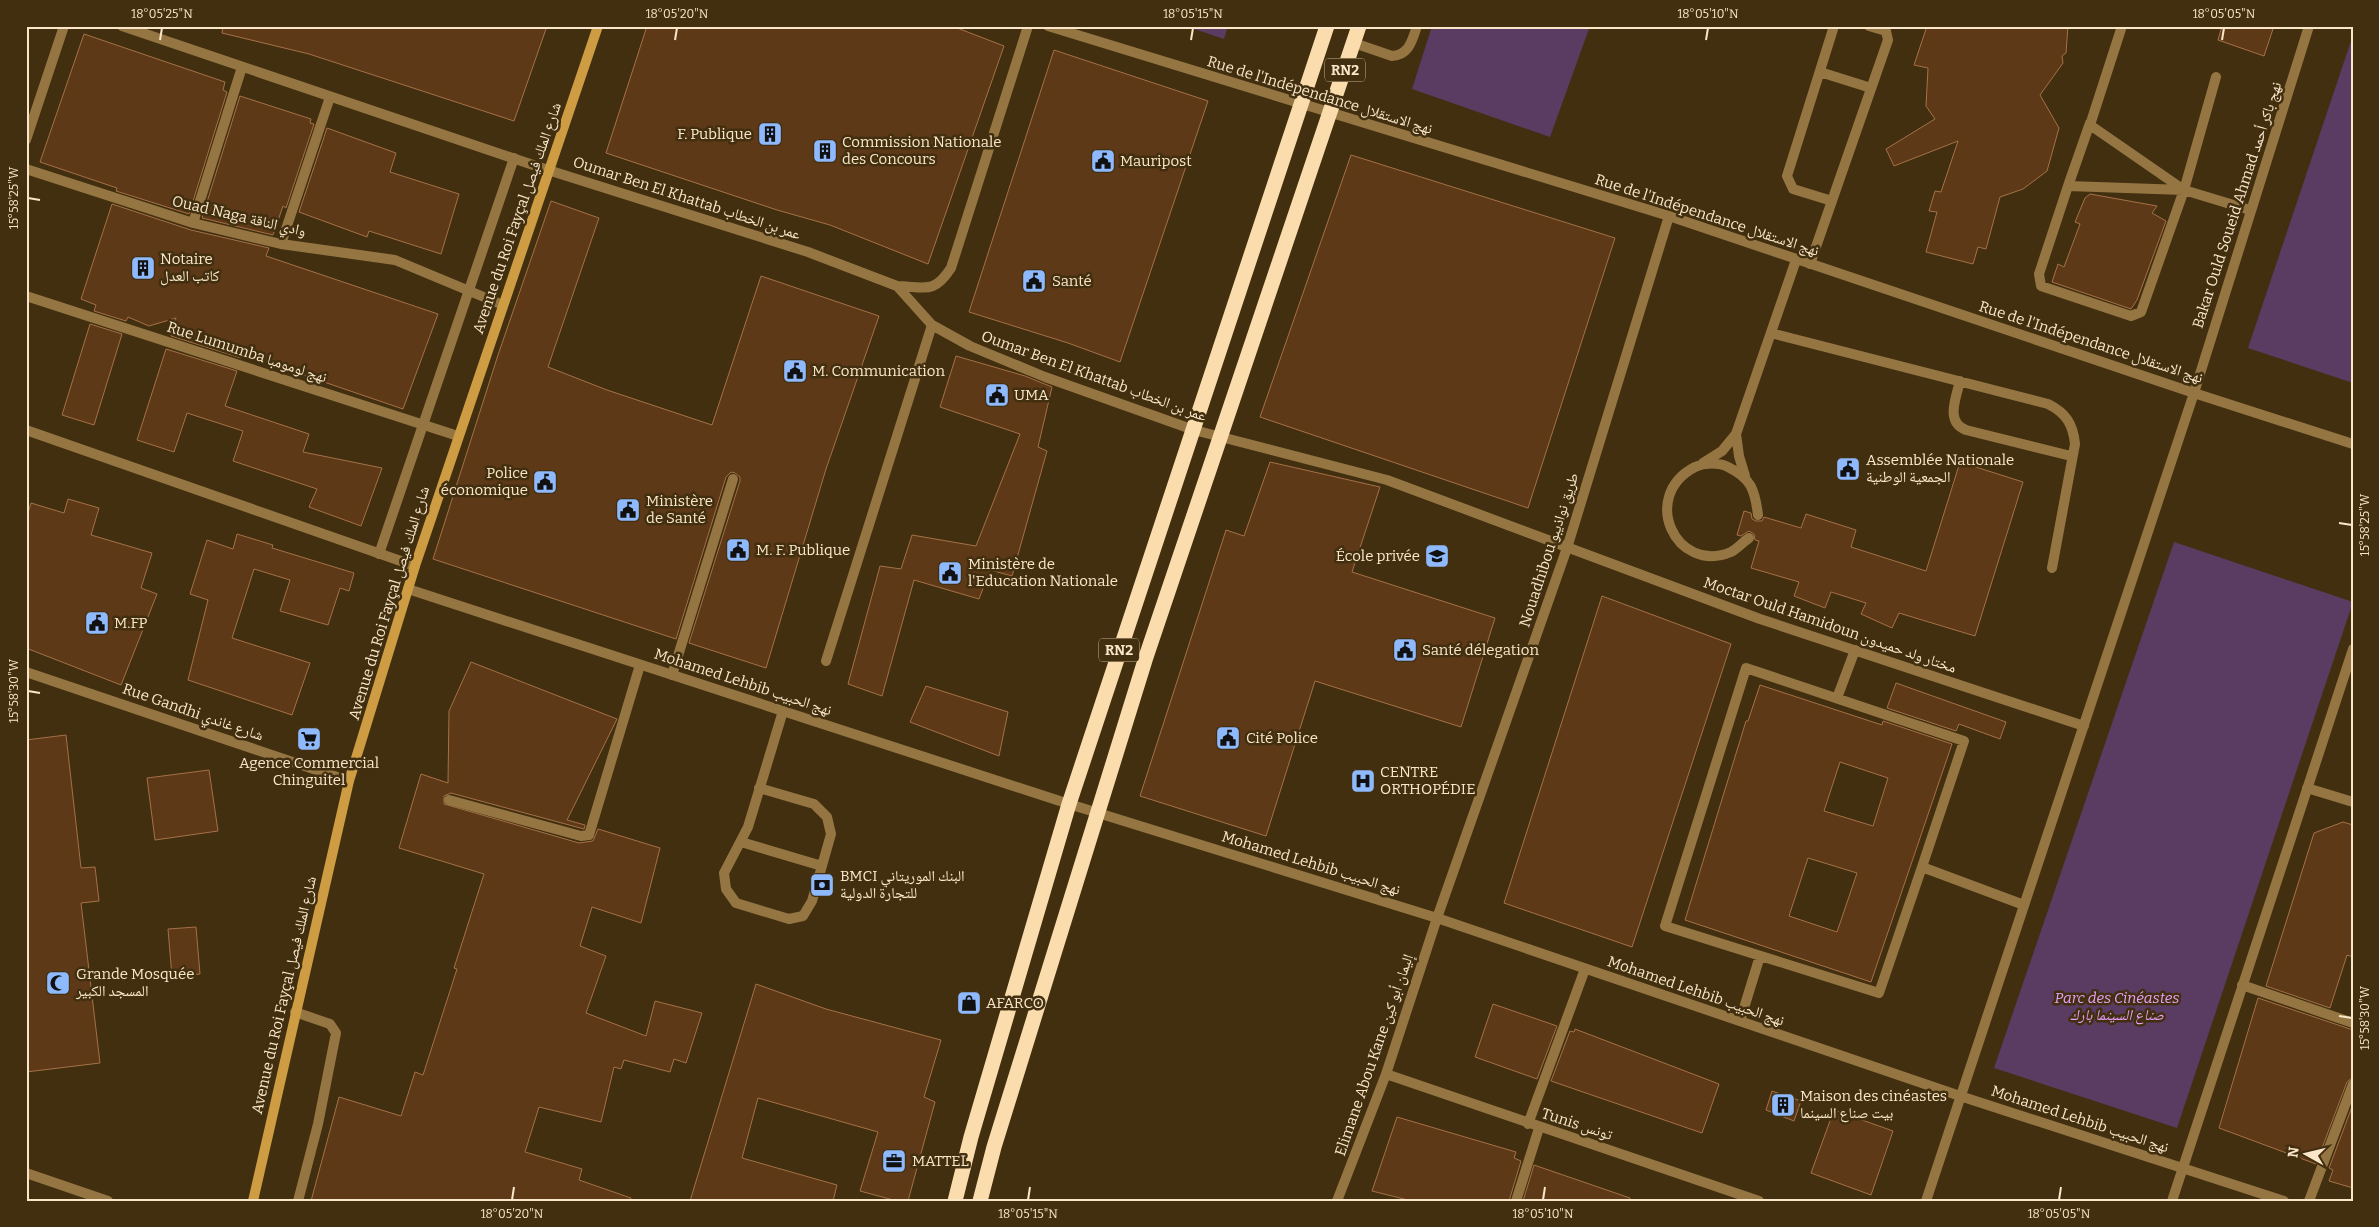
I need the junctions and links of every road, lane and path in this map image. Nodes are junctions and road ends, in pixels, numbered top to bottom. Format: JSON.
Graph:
{"nodes":[{"id":1,"x":64,"y":26,"type":"edge"},
{"id":2,"x":122,"y":26,"type":"edge"},
{"id":3,"x":598,"y":26,"type":"edge"},
{"id":4,"x":1028,"y":26,"type":"edge"},
{"id":5,"x":1048,"y":26,"type":"edge"},
{"id":6,"x":1359,"y":26,"type":"edge"},
{"id":7,"x":1417,"y":26,"type":"edge"},
{"id":8,"x":1834,"y":26,"type":"edge"},
{"id":9,"x":1869,"y":26,"type":"edge"},
{"id":10,"x":2122,"y":26,"type":"edge"},
{"id":11,"x":2309,"y":26,"type":"edge"},
{"id":12,"x":1326,"y":27,"type":"edge"},
{"id":13,"x":1354,"y":43,"type":"junction"},
{"id":14,"x":242,"y":67,"type":"junction"},
{"id":15,"x":1820,"y":72,"type":"junction"},
{"id":16,"x":2216,"y":77,"type":"dead end"},
{"id":17,"x":1871,"y":88,"type":"junction"},
{"id":18,"x":330,"y":96,"type":"junction"},
{"id":19,"x":1299,"y":105,"type":"junction"},
{"id":20,"x":1330,"y":114,"type":"junction"},
{"id":21,"x":2090,"y":123,"type":"junction"},
{"id":22,"x":26,"y":140,"type":"edge"},
{"id":23,"x":514,"y":158,"type":"junction"},
{"id":24,"x":26,"y":169,"type":"edge"},
{"id":25,"x":548,"y":170,"type":"junction"},
{"id":26,"x":2068,"y":186,"type":"junction"},
{"id":27,"x":2184,"y":190,"type":"junction"},
{"id":28,"x":1832,"y":201,"type":"junction"},
{"id":29,"x":2250,"y":210,"type":"junction"},
{"id":30,"x":1669,"y":216,"type":"junction"},
{"id":31,"x":193,"y":224,"type":"junction"},
{"id":32,"x":282,"y":244,"type":"junction"},
{"id":33,"x":1796,"y":260,"type":"junction"},
{"id":34,"x":1810,"y":264,"type":"junction"},
{"id":35,"x":897,"y":286,"type":"junction"},
{"id":36,"x":469,"y":292,"type":"junction"},
{"id":37,"x":26,"y":296,"type":"edge"},
{"id":38,"x":503,"y":305,"type":"junction"},
{"id":39,"x":932,"y":325,"type":"junction"},
{"id":40,"x":1771,"y":333,"type":"junction"},
{"id":41,"x":1960,"y":381,"type":"junction"},
{"id":42,"x":2194,"y":392,"type":"junction"},
{"id":43,"x":422,"y":425,"type":"junction"},
{"id":44,"x":26,"y":430,"type":"edge"},
{"id":45,"x":1194,"y":430,"type":"junction"},
{"id":46,"x":1736,"y":434,"type":"junction"},
{"id":47,"x":458,"y":436,"type":"junction"},
{"id":48,"x":1222,"y":438,"type":"junction"},
{"id":49,"x":2353,"y":444,"type":"edge"},
{"id":50,"x":2071,"y":456,"type":"junction"},
{"id":51,"x":1703,"y":463,"type":"junction"},
{"id":52,"x":1745,"y":476,"type":"junction"},
{"id":53,"x":733,"y":479,"type":"dead end"},
{"id":54,"x":1758,"y":515,"type":"dead end"},
{"id":55,"x":1749,"y":538,"type":"dead end"},
{"id":56,"x":1567,"y":548,"type":"junction"},
{"id":57,"x":379,"y":554,"type":"junction"},
{"id":58,"x":415,"y":566,"type":"junction"},
{"id":59,"x":2052,"y":568,"type":"dead end"},
{"id":60,"x":408,"y":589,"type":"junction"},
{"id":61,"x":2353,"y":649,"type":"edge"},
{"id":62,"x":1855,"y":650,"type":"junction"},
{"id":63,"x":826,"y":661,"type":"dead end"},
{"id":64,"x":640,"y":665,"type":"junction"},
{"id":65,"x":26,"y":672,"type":"edge"},
{"id":66,"x":672,"y":675,"type":"junction"},
{"id":67,"x":1837,"y":698,"type":"junction"},
{"id":68,"x":783,"y":711,"type":"junction"},
{"id":69,"x":2084,"y":726,"type":"junction"},
{"id":70,"x":349,"y":781,"type":"junction"},
{"id":71,"x":760,"y":788,"type":"junction"},
{"id":72,"x":2307,"y":788,"type":"junction"},
{"id":73,"x":449,"y":800,"type":"dead end"},
{"id":74,"x":2353,"y":802,"type":"edge"},
{"id":75,"x":1069,"y":804,"type":"junction"},
{"id":76,"x":1098,"y":812,"type":"junction"},
{"id":77,"x":741,"y":842,"type":"junction"},
{"id":78,"x":822,"y":866,"type":"junction"},
{"id":79,"x":1922,"y":867,"type":"junction"},
{"id":80,"x":2024,"y":905,"type":"junction"},
{"id":81,"x":1437,"y":918,"type":"junction"},
{"id":82,"x":1760,"y":956,"type":"junction"},
{"id":83,"x":1585,"y":969,"type":"junction"},
{"id":84,"x":2242,"y":985,"type":"junction"},
{"id":85,"x":295,"y":1012,"type":"junction"},
{"id":86,"x":1740,"y":1021,"type":"junction"},
{"id":87,"x":2353,"y":1023,"type":"edge"},
{"id":88,"x":1386,"y":1074,"type":"junction"},
{"id":89,"x":2353,"y":1084,"type":"edge"},
{"id":90,"x":1960,"y":1096,"type":"junction"},
{"id":91,"x":1528,"y":1124,"type":"junction"},
{"id":92,"x":1539,"y":1128,"type":"junction"},
{"id":93,"x":2182,"y":1168,"type":"junction"},
{"id":94,"x":26,"y":1173,"type":"edge"},
{"id":95,"x":2267,"y":1198,"type":"edge"},
{"id":96,"x":108,"y":1201,"type":"edge"},
{"id":97,"x":253,"y":1201,"type":"edge"},
{"id":98,"x":298,"y":1201,"type":"edge"},
{"id":99,"x":955,"y":1201,"type":"edge"},
{"id":100,"x":980,"y":1201,"type":"edge"},
{"id":101,"x":1337,"y":1201,"type":"edge"},
{"id":102,"x":1516,"y":1201,"type":"edge"},
{"id":103,"x":1759,"y":1201,"type":"edge"},
{"id":104,"x":1926,"y":1201,"type":"edge"},
{"id":105,"x":2172,"y":1201,"type":"edge"},
{"id":106,"x":2284,"y":1201,"type":"edge"},
{"id":107,"x":2309,"y":1201,"type":"edge"}],
"edges":[{"from":1,"to":22,"type":"street"},
{"from":2,"to":14,"type":"street","name":"Oumar Ben El Khattab عمر بن الخطاب"},
{"from":3,"to":25,"type":"street","name":"Avenue du Roi Fayçal شارع الملك فيصل"},
{"from":4,"to":35,"type":"street"},
{"from":5,"to":19,"type":"street","name":"Rue de l'Indépendance نهج الاستقلال"},
{"from":6,"to":13,"type":"highway","number":"RN2"},
{"from":7,"to":13,"type":"street"},
{"from":8,"to":15,"type":"street"},
{"from":9,"to":17,"type":"street"},
{"from":10,"to":21,"type":"street"},
{"from":11,"to":29,"type":"street","name":"Bakar Ould Soueid Ahmad نهج باكر أحمد"},
{"from":12,"to":19,"type":"highway","number":"RN2"},
{"from":13,"to":20,"type":"highway","number":"RN2"},
{"from":14,"to":18,"type":"street","name":"Oumar Ben El Khattab عمر بن الخطاب"},
{"from":14,"to":31,"type":"street"},
{"from":15,"to":17,"type":"street"},
{"from":15,"to":28,"type":"street"},
{"from":16,"to":27,"type":"street"},
{"from":17,"to":28,"type":"street"},
{"from":18,"to":23,"type":"street","name":"Oumar Ben El Khattab عمر بن الخطاب"},
{"from":18,"to":32,"type":"street"},
{"from":19,"to":20,"type":"street","name":"Rue de l'Indépendance نهج الاستقلال"},
{"from":19,"to":45,"type":"highway","number":"RN2"},
{"from":20,"to":30,"type":"street","name":"Rue de l'Indépendance نهج الاستقلال"},
{"from":20,"to":48,"type":"highway","number":"RN2"},
{"from":21,"to":26,"type":"street"},
{"from":21,"to":27,"type":"street"},
{"from":23,"to":25,"type":"street","name":"Oumar Ben El Khattab عمر بن الخطاب"},
{"from":23,"to":36,"type":"street"},
{"from":24,"to":31,"type":"street","name":"Ouad Naga وادي الناقة"},
{"from":25,"to":35,"type":"street","name":"Oumar Ben El Khattab عمر بن الخطاب"},
{"from":25,"to":38,"type":"street","name":"Avenue du Roi Fayçal شارع الملك فيصل"},
{"from":26,"to":27,"type":"street"},
{"from":26,"to":27,"type":"street"},
{"from":27,"to":29,"type":"street"},
{"from":28,"to":34,"type":"street"},
{"from":29,"to":42,"type":"street","name":"Bakar Ould Soueid Ahmad نهج باكر أحمد"},
{"from":30,"to":33,"type":"street","name":"Rue de l'Indépendance نهج الاستقلال"},
{"from":30,"to":56,"type":"street","name":"Nouadhibou طريق نواذيبو"},
{"from":31,"to":32,"type":"street","name":"Ouad Naga وادي الناقة"},
{"from":32,"to":36,"type":"street","name":"Ouad Naga وادي الناقة"},
{"from":33,"to":34,"type":"street","name":"Rue de l'Indépendance نهج الاستقلال"},
{"from":33,"to":40,"type":"street"},
{"from":34,"to":42,"type":"street","name":"Rue de l'Indépendance نهج الاستقلال"},
{"from":35,"to":39,"type":"street","name":"Oumar Ben El Khattab عمر بن الخطاب"},
{"from":36,"to":38,"type":"street","name":"Ouad Naga وادي الناقة"},
{"from":36,"to":43,"type":"street"},
{"from":37,"to":43,"type":"street","name":"Rue Lumumba نهج لومومبا"},
{"from":38,"to":47,"type":"street","name":"Avenue du Roi Fayçal شارع الملك فيصل"},
{"from":39,"to":45,"type":"street","name":"Oumar Ben El Khattab عمر بن الخطاب"},
{"from":39,"to":63,"type":"street"},
{"from":40,"to":41,"type":"street"},
{"from":40,"to":46,"type":"street"},
{"from":41,"to":50,"type":"street"},
{"from":41,"to":50,"type":"street"},
{"from":42,"to":49,"type":"street","name":"Rue de l'Indépendance نهج الاستقلال"},
{"from":42,"to":69,"type":"street","name":"Bakar Ould Soueid Ahmad نهج باكر أحمد"},
{"from":43,"to":47,"type":"street","name":"Rue Lumumba نهج لومومبا"},
{"from":43,"to":57,"type":"street"},
{"from":44,"to":57,"type":"street"},
{"from":45,"to":48,"type":"street","name":"Oumar Ben El Khattab عمر بن الخطاب"},
{"from":45,"to":75,"type":"highway","number":"RN2"},
{"from":46,"to":51,"type":"street"},
{"from":46,"to":52,"type":"street"},
{"from":47,"to":58,"type":"street","name":"Avenue du Roi Fayçal شارع الملك فيصل"},
{"from":48,"to":56,"type":"street","name":"Oumar Ben El Khattab عمر بن الخطاب"},
{"from":48,"to":76,"type":"highway","number":"RN2"},
{"from":50,"to":59,"type":"street"},
{"from":51,"to":52,"type":"street"},
{"from":51,"to":55,"type":"street"},
{"from":52,"to":54,"type":"street"},
{"from":53,"to":66,"type":"street"},
{"from":56,"to":62,"type":"street","name":"Moctar Ould Hamidoun مختار ولد حميدون"},
{"from":56,"to":81,"type":"street","name":"Nouadhibou طريق نواذيبو"},
{"from":57,"to":58,"type":"street"},
{"from":58,"to":60,"type":"street","name":"Avenue du Roi Fayçal شارع الملك فيصل"},
{"from":60,"to":64,"type":"street","name":"Mohamed Lehbib نهج الحبيب"},
{"from":60,"to":70,"type":"street","name":"Avenue du Roi Fayçal شارع الملك فيصل"},
{"from":61,"to":72,"type":"street"},
{"from":62,"to":67,"type":"street"},
{"from":62,"to":69,"type":"street","name":"Moctar Ould Hamidoun مختار ولد حميدون"},
{"from":64,"to":66,"type":"street","name":"Mohamed Lehbib نهج الحبيب"},
{"from":64,"to":73,"type":"street"},
{"from":65,"to":70,"type":"street","name":"Rue Gandhi شارع غاندي"},
{"from":66,"to":68,"type":"street","name":"Mohamed Lehbib نهج الحبيب"},
{"from":67,"to":79,"type":"street"},
{"from":67,"to":82,"type":"street"},
{"from":68,"to":71,"type":"street"},
{"from":68,"to":75,"type":"street","name":"Mohamed Lehbib نهج الحبيب"},
{"from":69,"to":80,"type":"street","name":"Bakar Ould Soueid Ahmad نهج باكر أحمد"},
{"from":70,"to":85,"type":"street","name":"Avenue du Roi Fayçal شارع الملك فيصل"},
{"from":71,"to":77,"type":"street"},
{"from":71,"to":78,"type":"street"},
{"from":72,"to":74,"type":"street"},
{"from":72,"to":84,"type":"street"},
{"from":75,"to":76,"type":"street","name":"Mohamed Lehbib نهج الحبيب"},
{"from":75,"to":99,"type":"highway","number":"RN2"},
{"from":76,"to":81,"type":"street","name":"Mohamed Lehbib نهج الحبيب"},
{"from":76,"to":100,"type":"highway","number":"RN2"},
{"from":77,"to":78,"type":"street"},
{"from":77,"to":78,"type":"street"},
{"from":79,"to":80,"type":"street"},
{"from":79,"to":82,"type":"street"},
{"from":80,"to":90,"type":"street","name":"Bakar Ould Soueid Ahmad نهج باكر أحمد"},
{"from":81,"to":83,"type":"street","name":"Mohamed Lehbib نهج الحبيب"},
{"from":81,"to":88,"type":"street","name":"Elimane Abou Kane إليمان أبو كين"},
{"from":82,"to":86,"type":"street"},
{"from":83,"to":86,"type":"street","name":"Mohamed Lehbib نهج الحبيب"},
{"from":83,"to":91,"type":"street"},
{"from":84,"to":87,"type":"street"},
{"from":84,"to":93,"type":"street"},
{"from":85,"to":97,"type":"street","name":"Avenue du Roi Fayçal شارع الملك فيصل"},
{"from":85,"to":98,"type":"street"},
{"from":86,"to":90,"type":"street","name":"Mohamed Lehbib نهج الحبيب"},
{"from":88,"to":91,"type":"street","name":"Tunis تونس"},
{"from":88,"to":101,"type":"street","name":"Elimane Abou Kane إليمان أبو كين"},
{"from":89,"to":107,"type":"street"},
{"from":90,"to":93,"type":"street","name":"Mohamed Lehbib نهج الحبيب"},
{"from":90,"to":104,"type":"street","name":"Bakar Ould Soueid Ahmad نهج باكر أحمد"},
{"from":91,"to":92,"type":"street","name":"Tunis تونس"},
{"from":92,"to":102,"type":"street"},
{"from":92,"to":103,"type":"street","name":"Tunis تونس"},
{"from":93,"to":95,"type":"street","name":"Mohamed Lehbib نهج الحبيب"},
{"from":93,"to":105,"type":"street"},
{"from":94,"to":96,"type":"street"},
{"from":95,"to":106,"type":"street","name":"Mohamed Lehbib نهج الحبيب"}]}
